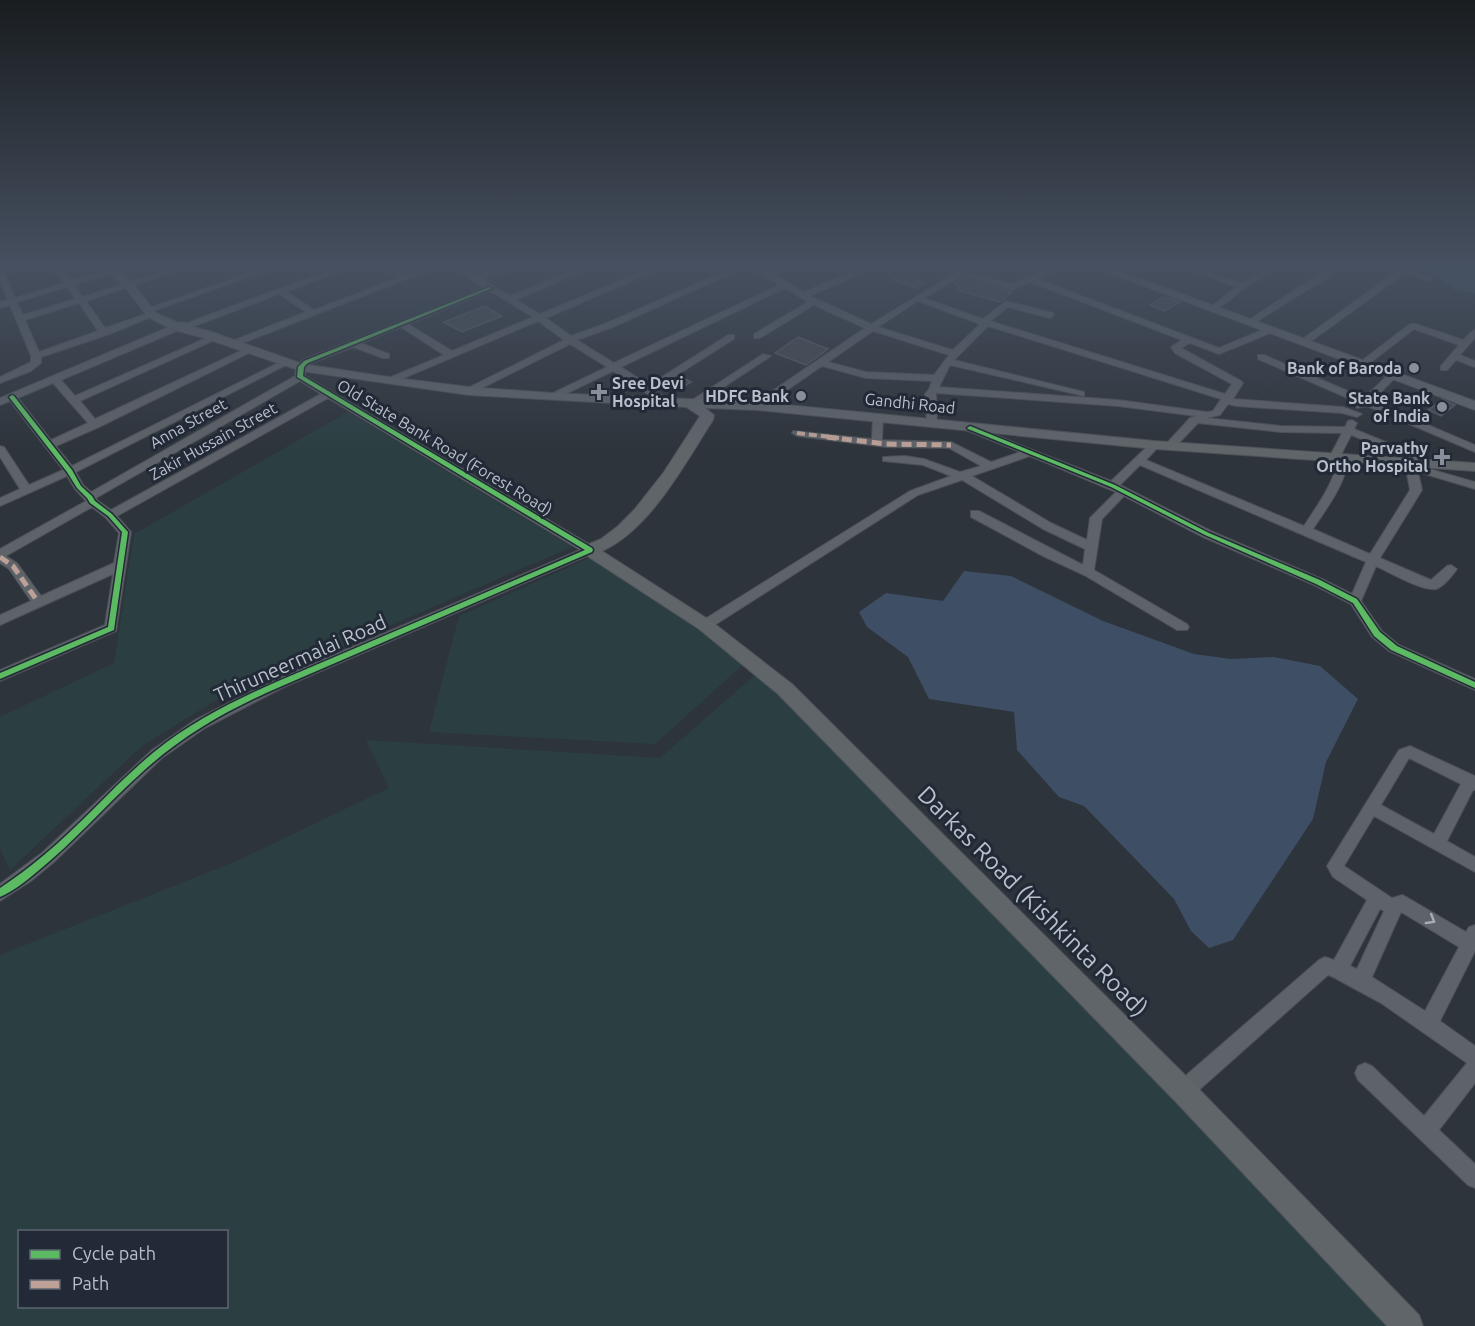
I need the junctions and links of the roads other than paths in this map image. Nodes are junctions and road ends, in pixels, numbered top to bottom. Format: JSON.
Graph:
{"nodes":[{"id":1,"x":23,"y":326,"type":"edge"},
{"id":2,"x":99,"y":326,"type":"edge"},
{"id":3,"x":120,"y":326,"type":"edge"},
{"id":4,"x":183,"y":326,"type":"junction"},
{"id":5,"x":279,"y":326,"type":"edge"},
{"id":6,"x":401,"y":326,"type":"edge"},
{"id":7,"x":405,"y":326,"type":"edge"},
{"id":8,"x":518,"y":326,"type":"edge"},
{"id":9,"x":550,"y":326,"type":"edge"},
{"id":10,"x":608,"y":326,"type":"edge"},
{"id":11,"x":698,"y":326,"type":"edge"},
{"id":12,"x":774,"y":326,"type":"edge"},
{"id":13,"x":982,"y":326,"type":"edge"},
{"id":14,"x":994,"y":326,"type":"edge"},
{"id":15,"x":1153,"y":326,"type":"edge"},
{"id":16,"x":1260,"y":326,"type":"edge"},
{"id":17,"x":1269,"y":326,"type":"edge"},
{"id":18,"x":1327,"y":326,"type":"edge"},
{"id":19,"x":870,"y":327,"type":"joint"},
{"id":20,"x":1270,"y":330,"type":"junction"},
{"id":21,"x":104,"y":333,"type":"junction"},
{"id":22,"x":1475,"y":333,"type":"edge"},
{"id":23,"x":202,"y":334,"type":"junction"},
{"id":24,"x":757,"y":336,"type":"dead end"},
{"id":25,"x":731,"y":337,"type":"dead end"},
{"id":26,"x":214,"y":338,"type":"junction"},
{"id":27,"x":570,"y":340,"type":"junction"},
{"id":28,"x":1190,"y":340,"type":"junction"},
{"id":29,"x":1307,"y":340,"type":"junction"},
{"id":30,"x":236,"y":342,"type":"junction"},
{"id":31,"x":352,"y":342,"type":"junction"},
{"id":32,"x":1465,"y":344,"type":"junction"},
{"id":33,"x":250,"y":350,"type":"junction"},
{"id":34,"x":160,"y":353,"type":"dead end"},
{"id":35,"x":451,"y":355,"type":"junction"},
{"id":36,"x":36,"y":356,"type":"junction"},
{"id":37,"x":386,"y":356,"type":"dead end"},
{"id":38,"x":766,"y":356,"type":"dead end"},
{"id":39,"x":1454,"y":356,"type":"junction"},
{"id":40,"x":1261,"y":357,"type":"dead end"},
{"id":41,"x":952,"y":358,"type":"junction"},
{"id":42,"x":1367,"y":361,"type":"junction"},
{"id":43,"x":287,"y":362,"type":"junction"},
{"id":44,"x":821,"y":363,"type":"junction"},
{"id":45,"x":1475,"y":364,"type":"edge"},
{"id":46,"x":612,"y":367,"type":"junction"},
{"id":47,"x":1444,"y":368,"type":"dead end"},
{"id":48,"x":303,"y":369,"type":"junction"},
{"id":49,"x":995,"y":374,"type":"junction"},
{"id":50,"x":1393,"y":375,"type":"junction"},
{"id":51,"x":935,"y":378,"type":"junction"},
{"id":52,"x":0,"y":380,"type":"edge"},
{"id":53,"x":56,"y":380,"type":"junction"},
{"id":54,"x":389,"y":381,"type":"junction"},
{"id":55,"x":650,"y":389,"type":"junction"},
{"id":56,"x":934,"y":390,"type":"junction"},
{"id":57,"x":469,"y":391,"type":"junction"},
{"id":58,"x":330,"y":393,"type":"junction"},
{"id":59,"x":980,"y":394,"type":"junction"},
{"id":60,"x":12,"y":397,"type":"junction"},
{"id":61,"x":552,"y":397,"type":"junction"},
{"id":62,"x":1227,"y":399,"type":"junction"},
{"id":63,"x":74,"y":400,"type":"junction"},
{"id":64,"x":1364,"y":401,"type":"junction"},
{"id":65,"x":0,"y":402,"type":"edge"},
{"id":66,"x":1118,"y":403,"type":"junction"},
{"id":67,"x":667,"y":404,"type":"junction"},
{"id":68,"x":691,"y":404,"type":"junction"},
{"id":69,"x":1475,"y":404,"type":"edge"},
{"id":70,"x":757,"y":406,"type":"junction"},
{"id":71,"x":1357,"y":414,"type":"junction"},
{"id":72,"x":878,"y":417,"type":"junction"},
{"id":73,"x":1199,"y":417,"type":"junction"},
{"id":74,"x":932,"y":424,"type":"junction"},
{"id":75,"x":95,"y":425,"type":"junction"},
{"id":76,"x":963,"y":427,"type":"junction"},
{"id":77,"x":1348,"y":430,"type":"junction"},
{"id":78,"x":797,"y":433,"type":"dead end"},
{"id":79,"x":877,"y":443,"type":"junction"},
{"id":80,"x":50,"y":445,"type":"junction"},
{"id":81,"x":951,"y":445,"type":"junction"},
{"id":82,"x":1155,"y":445,"type":"junction"},
{"id":83,"x":1170,"y":446,"type":"junction"},
{"id":84,"x":0,"y":449,"type":"edge"},
{"id":85,"x":1475,"y":449,"type":"edge"},
{"id":86,"x":1031,"y":452,"type":"junction"},
{"id":87,"x":1340,"y":456,"type":"junction"},
{"id":88,"x":887,"y":459,"type":"dead end"},
{"id":89,"x":1381,"y":460,"type":"junction"},
{"id":90,"x":1139,"y":461,"type":"junction"},
{"id":91,"x":1432,"y":463,"type":"junction"},
{"id":92,"x":991,"y":467,"type":"junction"},
{"id":93,"x":1411,"y":467,"type":"junction"},
{"id":94,"x":1475,"y":467,"type":"edge"},
{"id":95,"x":70,"y":471,"type":"junction"},
{"id":96,"x":961,"y":475,"type":"junction"},
{"id":97,"x":1475,"y":486,"type":"edge"},
{"id":98,"x":1118,"y":489,"type":"junction"},
{"id":99,"x":26,"y":490,"type":"junction"},
{"id":100,"x":91,"y":500,"type":"junction"},
{"id":101,"x":0,"y":502,"type":"edge"},
{"id":102,"x":975,"y":514,"type":"dead end"},
{"id":103,"x":110,"y":515,"type":"junction"},
{"id":104,"x":1306,"y":531,"type":"junction"},
{"id":105,"x":1092,"y":547,"type":"junction"},
{"id":106,"x":590,"y":550,"type":"junction"},
{"id":107,"x":0,"y":555,"type":"edge"},
{"id":108,"x":1373,"y":560,"type":"junction"},
{"id":109,"x":119,"y":566,"type":"junction"},
{"id":110,"x":1451,"y":569,"type":"dead end"},
{"id":111,"x":1088,"y":572,"type":"junction"},
{"id":112,"x":1355,"y":601,"type":"junction"},
{"id":113,"x":38,"y":603,"type":"junction"},
{"id":114,"x":0,"y":620,"type":"edge"},
{"id":115,"x":705,"y":625,"type":"junction"},
{"id":116,"x":1182,"y":627,"type":"dead end"},
{"id":117,"x":0,"y":676,"type":"edge"},
{"id":118,"x":1475,"y":685,"type":"edge"},
{"id":119,"x":1473,"y":783,"type":"edge"},
{"id":120,"x":1371,"y":807,"type":"junction"},
{"id":121,"x":1437,"y":844,"type":"junction"},
{"id":122,"x":1475,"y":865,"type":"edge"},
{"id":123,"x":0,"y":893,"type":"edge"},
{"id":124,"x":1374,"y":904,"type":"dead end"},
{"id":125,"x":1393,"y":908,"type":"junction"},
{"id":126,"x":1472,"y":938,"type":"edge"},
{"id":127,"x":1339,"y":969,"type":"junction"},
{"id":128,"x":1361,"y":981,"type":"junction"},
{"id":129,"x":1429,"y":1023,"type":"junction"},
{"id":130,"x":1475,"y":1057,"type":"edge"},
{"id":131,"x":1475,"y":1068,"type":"edge"},
{"id":132,"x":1365,"y":1073,"type":"dead end"},
{"id":133,"x":1184,"y":1091,"type":"junction"},
{"id":134,"x":1425,"y":1131,"type":"junction"},
{"id":135,"x":1475,"y":1178,"type":"edge"},
{"id":136,"x":1408,"y":1326,"type":"edge"}],
"edges":[{"from":1,"to":36,"type":"street"},
{"from":2,"to":21,"type":"street"},
{"from":3,"to":21,"type":"street"},
{"from":4,"to":23,"type":"main road","name":"Gandhi Road"},
{"from":4,"to":30,"type":"main road","name":"Gandhi Road"},
{"from":4,"to":53,"type":"street"},
{"from":5,"to":30,"type":"street"},
{"from":6,"to":31,"type":"street","name":"Anna Street"},
{"from":7,"to":35,"type":"street"},
{"from":8,"to":35,"type":"street"},
{"from":9,"to":27,"type":"street"},
{"from":10,"to":27,"type":"street"},
{"from":11,"to":46,"type":"street"},
{"from":12,"to":24,"type":"street"},
{"from":13,"to":41,"type":"street"},
{"from":14,"to":62,"type":"street"},
{"from":15,"to":28,"type":"street"},
{"from":16,"to":20,"type":"main road"},
{"from":17,"to":29,"type":"main road"},
{"from":18,"to":29,"type":"street"},
{"from":19,"to":41,"type":"street"},
{"from":19,"to":44,"type":"street"},
{"from":20,"to":28,"type":"street"},
{"from":20,"to":50,"type":"main road"},
{"from":21,"to":36,"type":"street"},
{"from":22,"to":32,"type":"street"},
{"from":23,"to":26,"type":"main road","name":"Gandhi Road"},
{"from":23,"to":34,"type":"street"},
{"from":25,"to":55,"type":"street"},
{"from":26,"to":30,"type":"main road","name":"Gandhi Road"},
{"from":26,"to":63,"type":"street"},
{"from":27,"to":46,"type":"street"},
{"from":27,"to":57,"type":"street"},
{"from":28,"to":62,"type":"street"},
{"from":29,"to":42,"type":"main road"},
{"from":30,"to":33,"type":"main road","name":"Gandhi Road"},
{"from":30,"to":48,"type":"main road","name":"Gandhi Road"},
{"from":31,"to":37,"type":"street"},
{"from":31,"to":48,"type":"street","name":"Anna Street"},
{"from":32,"to":39,"type":"street"},
{"from":32,"to":42,"type":"street"},
{"from":33,"to":43,"type":"main road","name":"Gandhi Road"},
{"from":33,"to":75,"type":"street"},
{"from":35,"to":54,"type":"street"},
{"from":36,"to":52,"type":"street"},
{"from":38,"to":68,"type":"street"},
{"from":39,"to":45,"type":"street"},
{"from":39,"to":47,"type":"street"},
{"from":40,"to":64,"type":"street"},
{"from":41,"to":49,"type":"street"},
{"from":41,"to":51,"type":"street"},
{"from":42,"to":69,"type":"main road"},
{"from":43,"to":48,"type":"main road","name":"Gandhi Road"},
{"from":43,"to":95,"type":"street"},
{"from":44,"to":51,"type":"street"},
{"from":44,"to":70,"type":"street"},
{"from":46,"to":55,"type":"street"},
{"from":46,"to":61,"type":"street"},
{"from":48,"to":54,"type":"main road","name":"Gandhi Road"},
{"from":48,"to":58,"type":"street","name":"Old State Bank Road (Forest Road)"},
{"from":48,"to":100,"type":"street","name":"Anna Street"},
{"from":49,"to":59,"type":"street"},
{"from":49,"to":66,"type":"street"},
{"from":50,"to":64,"type":"street"},
{"from":50,"to":69,"type":"main road"},
{"from":51,"to":56,"type":"street"},
{"from":53,"to":60,"type":"street"},
{"from":53,"to":63,"type":"street"},
{"from":54,"to":57,"type":"main road","name":"Gandhi Road"},
{"from":55,"to":67,"type":"street"},
{"from":56,"to":59,"type":"street"},
{"from":56,"to":74,"type":"street"},
{"from":57,"to":61,"type":"main road","name":"Gandhi Road"},
{"from":58,"to":103,"type":"street","name":"Zakir Hussain Street"},
{"from":58,"to":106,"type":"street","name":"Old State Bank Road (Forest Road)"},
{"from":59,"to":66,"type":"street"},
{"from":60,"to":65,"type":"street"},
{"from":60,"to":80,"type":"street"},
{"from":61,"to":67,"type":"main road","name":"Gandhi Road"},
{"from":62,"to":71,"type":"street"},
{"from":62,"to":73,"type":"street"},
{"from":63,"to":75,"type":"street"},
{"from":64,"to":71,"type":"street"},
{"from":64,"to":85,"type":"street"},
{"from":66,"to":73,"type":"street"},
{"from":67,"to":68,"type":"main road","name":"Gandhi Road"},
{"from":68,"to":70,"type":"main road","name":"Gandhi Road"},
{"from":68,"to":106,"type":"main road"},
{"from":70,"to":72,"type":"main road","name":"Gandhi Road"},
{"from":71,"to":77,"type":"street"},
{"from":72,"to":74,"type":"main road","name":"Gandhi Road"},
{"from":72,"to":79,"type":"street"},
{"from":73,"to":77,"type":"street"},
{"from":73,"to":83,"type":"street"},
{"from":74,"to":76,"type":"main road","name":"Gandhi Road"},
{"from":75,"to":80,"type":"street"},
{"from":76,"to":81,"type":"street"},
{"from":76,"to":82,"type":"main road","name":"Gandhi Road"},
{"from":76,"to":86,"type":"street"},
{"from":77,"to":87,"type":"street"},
{"from":77,"to":91,"type":"street"},
{"from":78,"to":79,"type":"street"},
{"from":79,"to":81,"type":"street"},
{"from":80,"to":95,"type":"street"},
{"from":81,"to":92,"type":"street"},
{"from":82,"to":83,"type":"main road","name":"Gandhi Road"},
{"from":82,"to":90,"type":"street"},
{"from":83,"to":87,"type":"main road","name":"Gandhi Road"},
{"from":84,"to":99,"type":"street"},
{"from":86,"to":92,"type":"street"},
{"from":86,"to":98,"type":"street"},
{"from":87,"to":89,"type":"main road","name":"Gandhi Road"},
{"from":87,"to":104,"type":"street"},
{"from":88,"to":96,"type":"street"},
{"from":89,"to":91,"type":"main road","name":"Gandhi Road"},
{"from":89,"to":93,"type":"street"},
{"from":90,"to":98,"type":"street"},
{"from":90,"to":104,"type":"street"},
{"from":91,"to":94,"type":"main road","name":"Gandhi Road"},
{"from":92,"to":96,"type":"street"},
{"from":93,"to":97,"type":"street"},
{"from":93,"to":108,"type":"street"},
{"from":95,"to":99,"type":"street"},
{"from":95,"to":100,"type":"street"},
{"from":96,"to":105,"type":"street"},
{"from":96,"to":115,"type":"street"},
{"from":98,"to":105,"type":"street"},
{"from":98,"to":112,"type":"street"},
{"from":99,"to":101,"type":"street"},
{"from":100,"to":103,"type":"street"},
{"from":100,"to":107,"type":"street","name":"Anna Street"},
{"from":102,"to":111,"type":"street"},
{"from":103,"to":109,"type":"street"},
{"from":104,"to":108,"type":"street"},
{"from":105,"to":111,"type":"street"},
{"from":106,"to":115,"type":"main road","name":"Darkas Road (Kishkinta Road)"},
{"from":106,"to":123,"type":"street","name":"Thiruneermalai Road"},
{"from":107,"to":113,"type":"street"},
{"from":108,"to":110,"type":"street"},
{"from":108,"to":112,"type":"street"},
{"from":109,"to":113,"type":"street"},
{"from":109,"to":117,"type":"street"},
{"from":111,"to":116,"type":"street"},
{"from":112,"to":118,"type":"street"},
{"from":113,"to":114,"type":"street"},
{"from":115,"to":133,"type":"main road","name":"Darkas Road (Kishkinta Road)"},
{"from":119,"to":120,"type":"street"},
{"from":119,"to":121,"type":"street"},
{"from":120,"to":121,"type":"street"},
{"from":120,"to":125,"type":"street"},
{"from":121,"to":122,"type":"street"},
{"from":124,"to":127,"type":"street"},
{"from":125,"to":126,"type":"street","one_way":true},
{"from":125,"to":128,"type":"street"},
{"from":126,"to":129,"type":"street"},
{"from":127,"to":128,"type":"street"},
{"from":127,"to":133,"type":"street"},
{"from":128,"to":129,"type":"street"},
{"from":129,"to":130,"type":"street"},
{"from":131,"to":134,"type":"street"},
{"from":132,"to":134,"type":"street"},
{"from":133,"to":136,"type":"main road","name":"Darkas Road (Kishkinta Road)"},
{"from":134,"to":135,"type":"street"}]}
